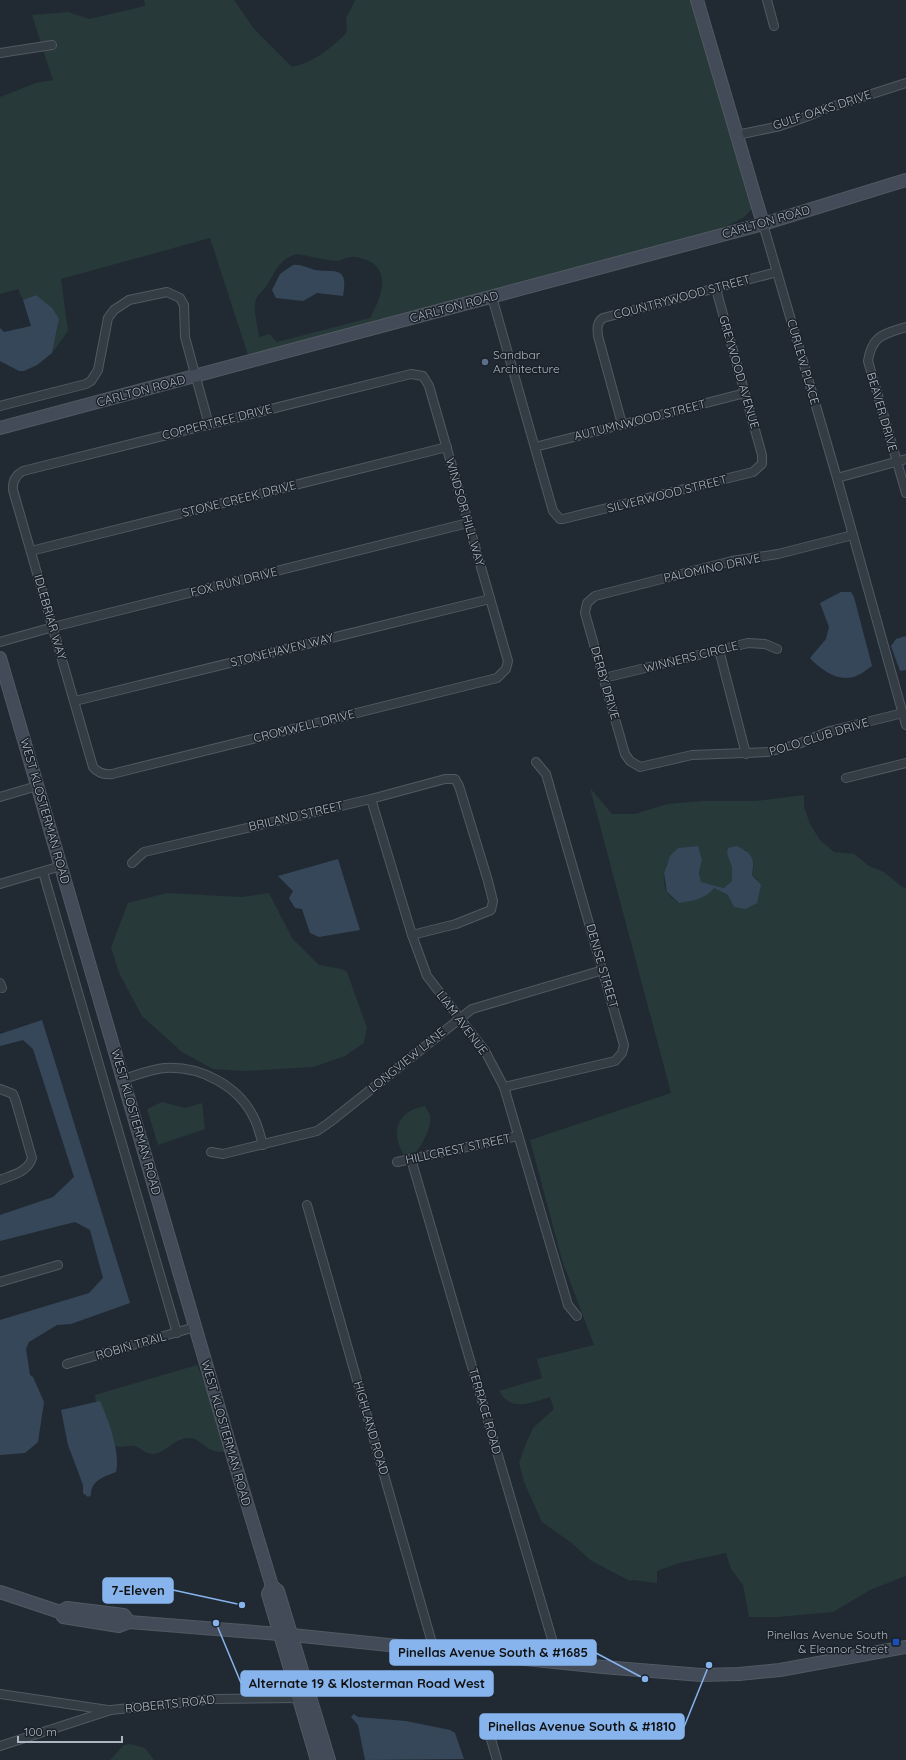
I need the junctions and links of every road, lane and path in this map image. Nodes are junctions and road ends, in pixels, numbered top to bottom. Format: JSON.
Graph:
{"nodes":[{"id":1,"x":697,"y":0,"type":"edge"},
{"id":2,"x":767,"y":0,"type":"edge"},
{"id":3,"x":774,"y":26,"type":"dead end"},
{"id":4,"x":52,"y":45,"type":"dead end"},
{"id":5,"x":0,"y":53,"type":"edge"},
{"id":6,"x":906,"y":83,"type":"edge"},
{"id":7,"x":737,"y":135,"type":"junction"},
{"id":8,"x":906,"y":180,"type":"edge"},
{"id":9,"x":763,"y":224,"type":"junction"},
{"id":10,"x":777,"y":272,"type":"junction"},
{"id":11,"x":716,"y":289,"type":"junction"},
{"id":12,"x":492,"y":297,"type":"junction"},
{"id":13,"x":906,"y":327,"type":"edge"},
{"id":14,"x":411,"y":374,"type":"joint"},
{"id":15,"x":196,"y":376,"type":"junction"},
{"id":16,"x":745,"y":393,"type":"junction"},
{"id":17,"x":0,"y":406,"type":"edge"},
{"id":18,"x":622,"y":424,"type":"junction"},
{"id":19,"x":209,"y":425,"type":"junction"},
{"id":20,"x":0,"y":428,"type":"edge"},
{"id":21,"x":447,"y":447,"type":"junction"},
{"id":22,"x":535,"y":447,"type":"junction"},
{"id":23,"x":762,"y":456,"type":"joint"},
{"id":24,"x":906,"y":459,"type":"edge"},
{"id":25,"x":897,"y":461,"type":"junction"},
{"id":26,"x":23,"y":470,"type":"joint"},
{"id":27,"x":837,"y":478,"type":"junction"},
{"id":28,"x":906,"y":493,"type":"edge"},
{"id":29,"x":468,"y":523,"type":"junction"},
{"id":30,"x":853,"y":534,"type":"junction"},
{"id":31,"x":31,"y":550,"type":"junction"},
{"id":32,"x":595,"y":596,"type":"joint"},
{"id":33,"x":490,"y":599,"type":"junction"},
{"id":34,"x":53,"y":627,"type":"junction"},
{"id":35,"x":0,"y":642,"type":"edge"},
{"id":36,"x":778,"y":649,"type":"dead end"},
{"id":37,"x":719,"y":650,"type":"junction"},
{"id":38,"x":0,"y":658,"type":"edge"},
{"id":39,"x":508,"y":661,"type":"joint"},
{"id":40,"x":604,"y":678,"type":"junction"},
{"id":41,"x":75,"y":701,"type":"junction"},
{"id":42,"x":903,"y":713,"type":"junction"},
{"id":43,"x":906,"y":724,"type":"edge"},
{"id":44,"x":746,"y":754,"type":"junction"},
{"id":45,"x":536,"y":762,"type":"dead end"},
{"id":46,"x":906,"y":763,"type":"edge"},
{"id":47,"x":93,"y":766,"type":"joint"},
{"id":48,"x":640,"y":767,"type":"joint"},
{"id":49,"x":846,"y":778,"type":"dead end"},
{"id":50,"x":37,"y":786,"type":"junction"},
{"id":51,"x":0,"y":797,"type":"edge"},
{"id":52,"x":371,"y":798,"type":"junction"},
{"id":53,"x":132,"y":863,"type":"dead end"},
{"id":54,"x":61,"y":866,"type":"junction"},
{"id":55,"x":42,"y":872,"type":"junction"},
{"id":56,"x":0,"y":884,"type":"edge"},
{"id":57,"x":412,"y":935,"type":"junction"},
{"id":58,"x":603,"y":970,"type":"junction"},
{"id":59,"x":459,"y":1019,"type":"junction"},
{"id":60,"x":124,"y":1079,"type":"junction"},
{"id":61,"x":504,"y":1087,"type":"junction"},
{"id":62,"x":0,"y":1089,"type":"edge"},
{"id":63,"x":518,"y":1136,"type":"junction"},
{"id":64,"x":263,"y":1145,"type":"junction"},
{"id":65,"x":211,"y":1152,"type":"dead end"},
{"id":66,"x":411,"y":1159,"type":"junction"},
{"id":67,"x":397,"y":1162,"type":"dead end"},
{"id":68,"x":0,"y":1180,"type":"edge"},
{"id":69,"x":307,"y":1205,"type":"dead end"},
{"id":70,"x":58,"y":1265,"type":"dead end"},
{"id":71,"x":0,"y":1282,"type":"edge"},
{"id":72,"x":576,"y":1316,"type":"dead end"},
{"id":73,"x":195,"y":1327,"type":"junction"},
{"id":74,"x":177,"y":1333,"type":"junction"},
{"id":75,"x":67,"y":1364,"type":"dead end"},
{"id":76,"x":0,"y":1592,"type":"edge"},
{"id":77,"x":286,"y":1635,"type":"junction"},
{"id":78,"x":906,"y":1647,"type":"edge"},
{"id":79,"x":434,"y":1650,"type":"junction"},
{"id":80,"x":559,"y":1663,"type":"junction"},
{"id":81,"x":0,"y":1694,"type":"edge"},
{"id":82,"x":299,"y":1698,"type":"junction"},
{"id":83,"x":111,"y":1710,"type":"junction"},
{"id":84,"x":488,"y":1729,"type":"dead end"},
{"id":85,"x":0,"y":1746,"type":"edge"},
{"id":86,"x":317,"y":1760,"type":"edge"},
{"id":87,"x":329,"y":1760,"type":"edge"},
{"id":88,"x":496,"y":1760,"type":"edge"}],
"edges":[{"from":1,"to":7,"type":"street","name":"CURLEW PLACE"},
{"from":2,"to":3,"type":"street"},
{"from":4,"to":5,"type":"street"},
{"from":6,"to":7,"type":"street","name":"GULF OAKS DRIVE"},
{"from":7,"to":9,"type":"street","name":"CURLEW PLACE"},
{"from":8,"to":9,"type":"street","name":"CARLTON ROAD"},
{"from":9,"to":10,"type":"street","name":"CURLEW PLACE"},
{"from":9,"to":12,"type":"street","name":"CARLTON ROAD"},
{"from":10,"to":11,"type":"street","name":"COUNTRYWOOD STREET"},
{"from":10,"to":27,"type":"street","name":"CURLEW PLACE"},
{"from":11,"to":16,"type":"street","name":"GREYWOOD AVENUE"},
{"from":11,"to":18,"type":"street","name":"COUNTRYWOOD STREET"},
{"from":12,"to":15,"type":"street","name":"CARLTON ROAD"},
{"from":12,"to":22,"type":"street"},
{"from":13,"to":25,"type":"street","name":"BEAVER DRIVE"},
{"from":14,"to":19,"type":"street","name":"COPPERTREE DRIVE"},
{"from":14,"to":21,"type":"street","name":"WINDSOR HILL WAY"},
{"from":15,"to":17,"type":"street"},
{"from":15,"to":19,"type":"street"},
{"from":15,"to":20,"type":"street","name":"CARLTON ROAD"},
{"from":16,"to":18,"type":"street","name":"AUTUMNWOOD STREET"},
{"from":16,"to":23,"type":"street","name":"GREYWOOD AVENUE"},
{"from":18,"to":22,"type":"street","name":"AUTUMNWOOD STREET"},
{"from":19,"to":26,"type":"street","name":"COPPERTREE DRIVE"},
{"from":21,"to":29,"type":"street","name":"WINDSOR HILL WAY"},
{"from":21,"to":31,"type":"street","name":"STONE CREEK DRIVE"},
{"from":22,"to":23,"type":"street","name":"SILVERWOOD STREET"},
{"from":24,"to":25,"type":"street"},
{"from":25,"to":27,"type":"street"},
{"from":25,"to":28,"type":"street","name":"BEAVER DRIVE"},
{"from":26,"to":31,"type":"street","name":"IDLEBRIAR WAY"},
{"from":27,"to":30,"type":"street","name":"CURLEW PLACE"},
{"from":29,"to":33,"type":"street","name":"WINDSOR HILL WAY"},
{"from":29,"to":34,"type":"street","name":"FOX RUN DRIVE"},
{"from":30,"to":32,"type":"street","name":"PALOMINO DRIVE"},
{"from":30,"to":42,"type":"street","name":"CURLEW PLACE"},
{"from":31,"to":34,"type":"street","name":"IDLEBRIAR WAY"},
{"from":32,"to":40,"type":"street","name":"DERBY DRIVE"},
{"from":33,"to":39,"type":"street","name":"WINDSOR HILL WAY"},
{"from":33,"to":41,"type":"street","name":"STONEHAVEN WAY"},
{"from":34,"to":35,"type":"street","name":"FOX RUN DRIVE"},
{"from":34,"to":41,"type":"street","name":"IDLEBRIAR WAY"},
{"from":36,"to":37,"type":"street","name":"WINNERS CIRCLE"},
{"from":37,"to":40,"type":"street","name":"WINNERS CIRCLE"},
{"from":37,"to":44,"type":"street"},
{"from":38,"to":50,"type":"street","name":"WEST KLOSTERMAN ROAD"},
{"from":39,"to":47,"type":"street","name":"CROMWELL DRIVE"},
{"from":40,"to":48,"type":"street","name":"DERBY DRIVE"},
{"from":41,"to":47,"type":"street","name":"IDLEBRIAR WAY"},
{"from":42,"to":43,"type":"street","name":"CURLEW PLACE"},
{"from":42,"to":44,"type":"street","name":"POLO CLUB DRIVE"},
{"from":44,"to":48,"type":"street","name":"POLO CLUB DRIVE"},
{"from":45,"to":58,"type":"street","name":"DENISE STREET"},
{"from":46,"to":49,"type":"street"},
{"from":50,"to":51,"type":"street"},
{"from":50,"to":54,"type":"street","name":"WEST KLOSTERMAN ROAD"},
{"from":52,"to":53,"type":"street","name":"BRILAND STREET"},
{"from":52,"to":57,"type":"street","name":"LIAM AVENUE"},
{"from":52,"to":57,"type":"street","name":"BRILAND STREET"},
{"from":54,"to":55,"type":"street"},
{"from":54,"to":60,"type":"street","name":"WEST KLOSTERMAN ROAD"},
{"from":55,"to":56,"type":"street"},
{"from":55,"to":74,"type":"street"},
{"from":57,"to":59,"type":"street","name":"LIAM AVENUE"},
{"from":58,"to":59,"type":"street","name":"LONGVIEW LANE"},
{"from":58,"to":61,"type":"street","name":"DENISE STREET"},
{"from":59,"to":61,"type":"street","name":"LIAM AVENUE"},
{"from":59,"to":64,"type":"street","name":"LONGVIEW LANE"},
{"from":60,"to":64,"type":"street"},
{"from":60,"to":73,"type":"street","name":"WEST KLOSTERMAN ROAD"},
{"from":61,"to":63,"type":"street","name":"LIAM AVENUE"},
{"from":62,"to":68,"type":"street"},
{"from":63,"to":66,"type":"street","name":"HILLCREST STREET"},
{"from":63,"to":72,"type":"street","name":"LIAM AVENUE"},
{"from":64,"to":65,"type":"street","name":"LONGVIEW LANE"},
{"from":66,"to":67,"type":"street","name":"HILLCREST STREET"},
{"from":66,"to":80,"type":"street","name":"TERRACE ROAD"},
{"from":69,"to":79,"type":"street","name":"HIGHLAND ROAD"},
{"from":70,"to":71,"type":"street"},
{"from":73,"to":74,"type":"street","name":"ROBIN TRAIL"},
{"from":73,"to":77,"type":"street","name":"WEST KLOSTERMAN ROAD"},
{"from":74,"to":75,"type":"street","name":"ROBIN TRAIL"},
{"from":76,"to":77,"type":"street"},
{"from":77,"to":79,"type":"street"},
{"from":77,"to":82,"type":"street"},
{"from":77,"to":87,"type":"street"},
{"from":78,"to":80,"type":"street"},
{"from":79,"to":80,"type":"street"},
{"from":81,"to":83,"type":"street"},
{"from":82,"to":83,"type":"street","name":"ROBERTS ROAD"},
{"from":82,"to":86,"type":"street"},
{"from":83,"to":85,"type":"street","name":"ROBERTS ROAD"},
{"from":84,"to":88,"type":"street"}]}
